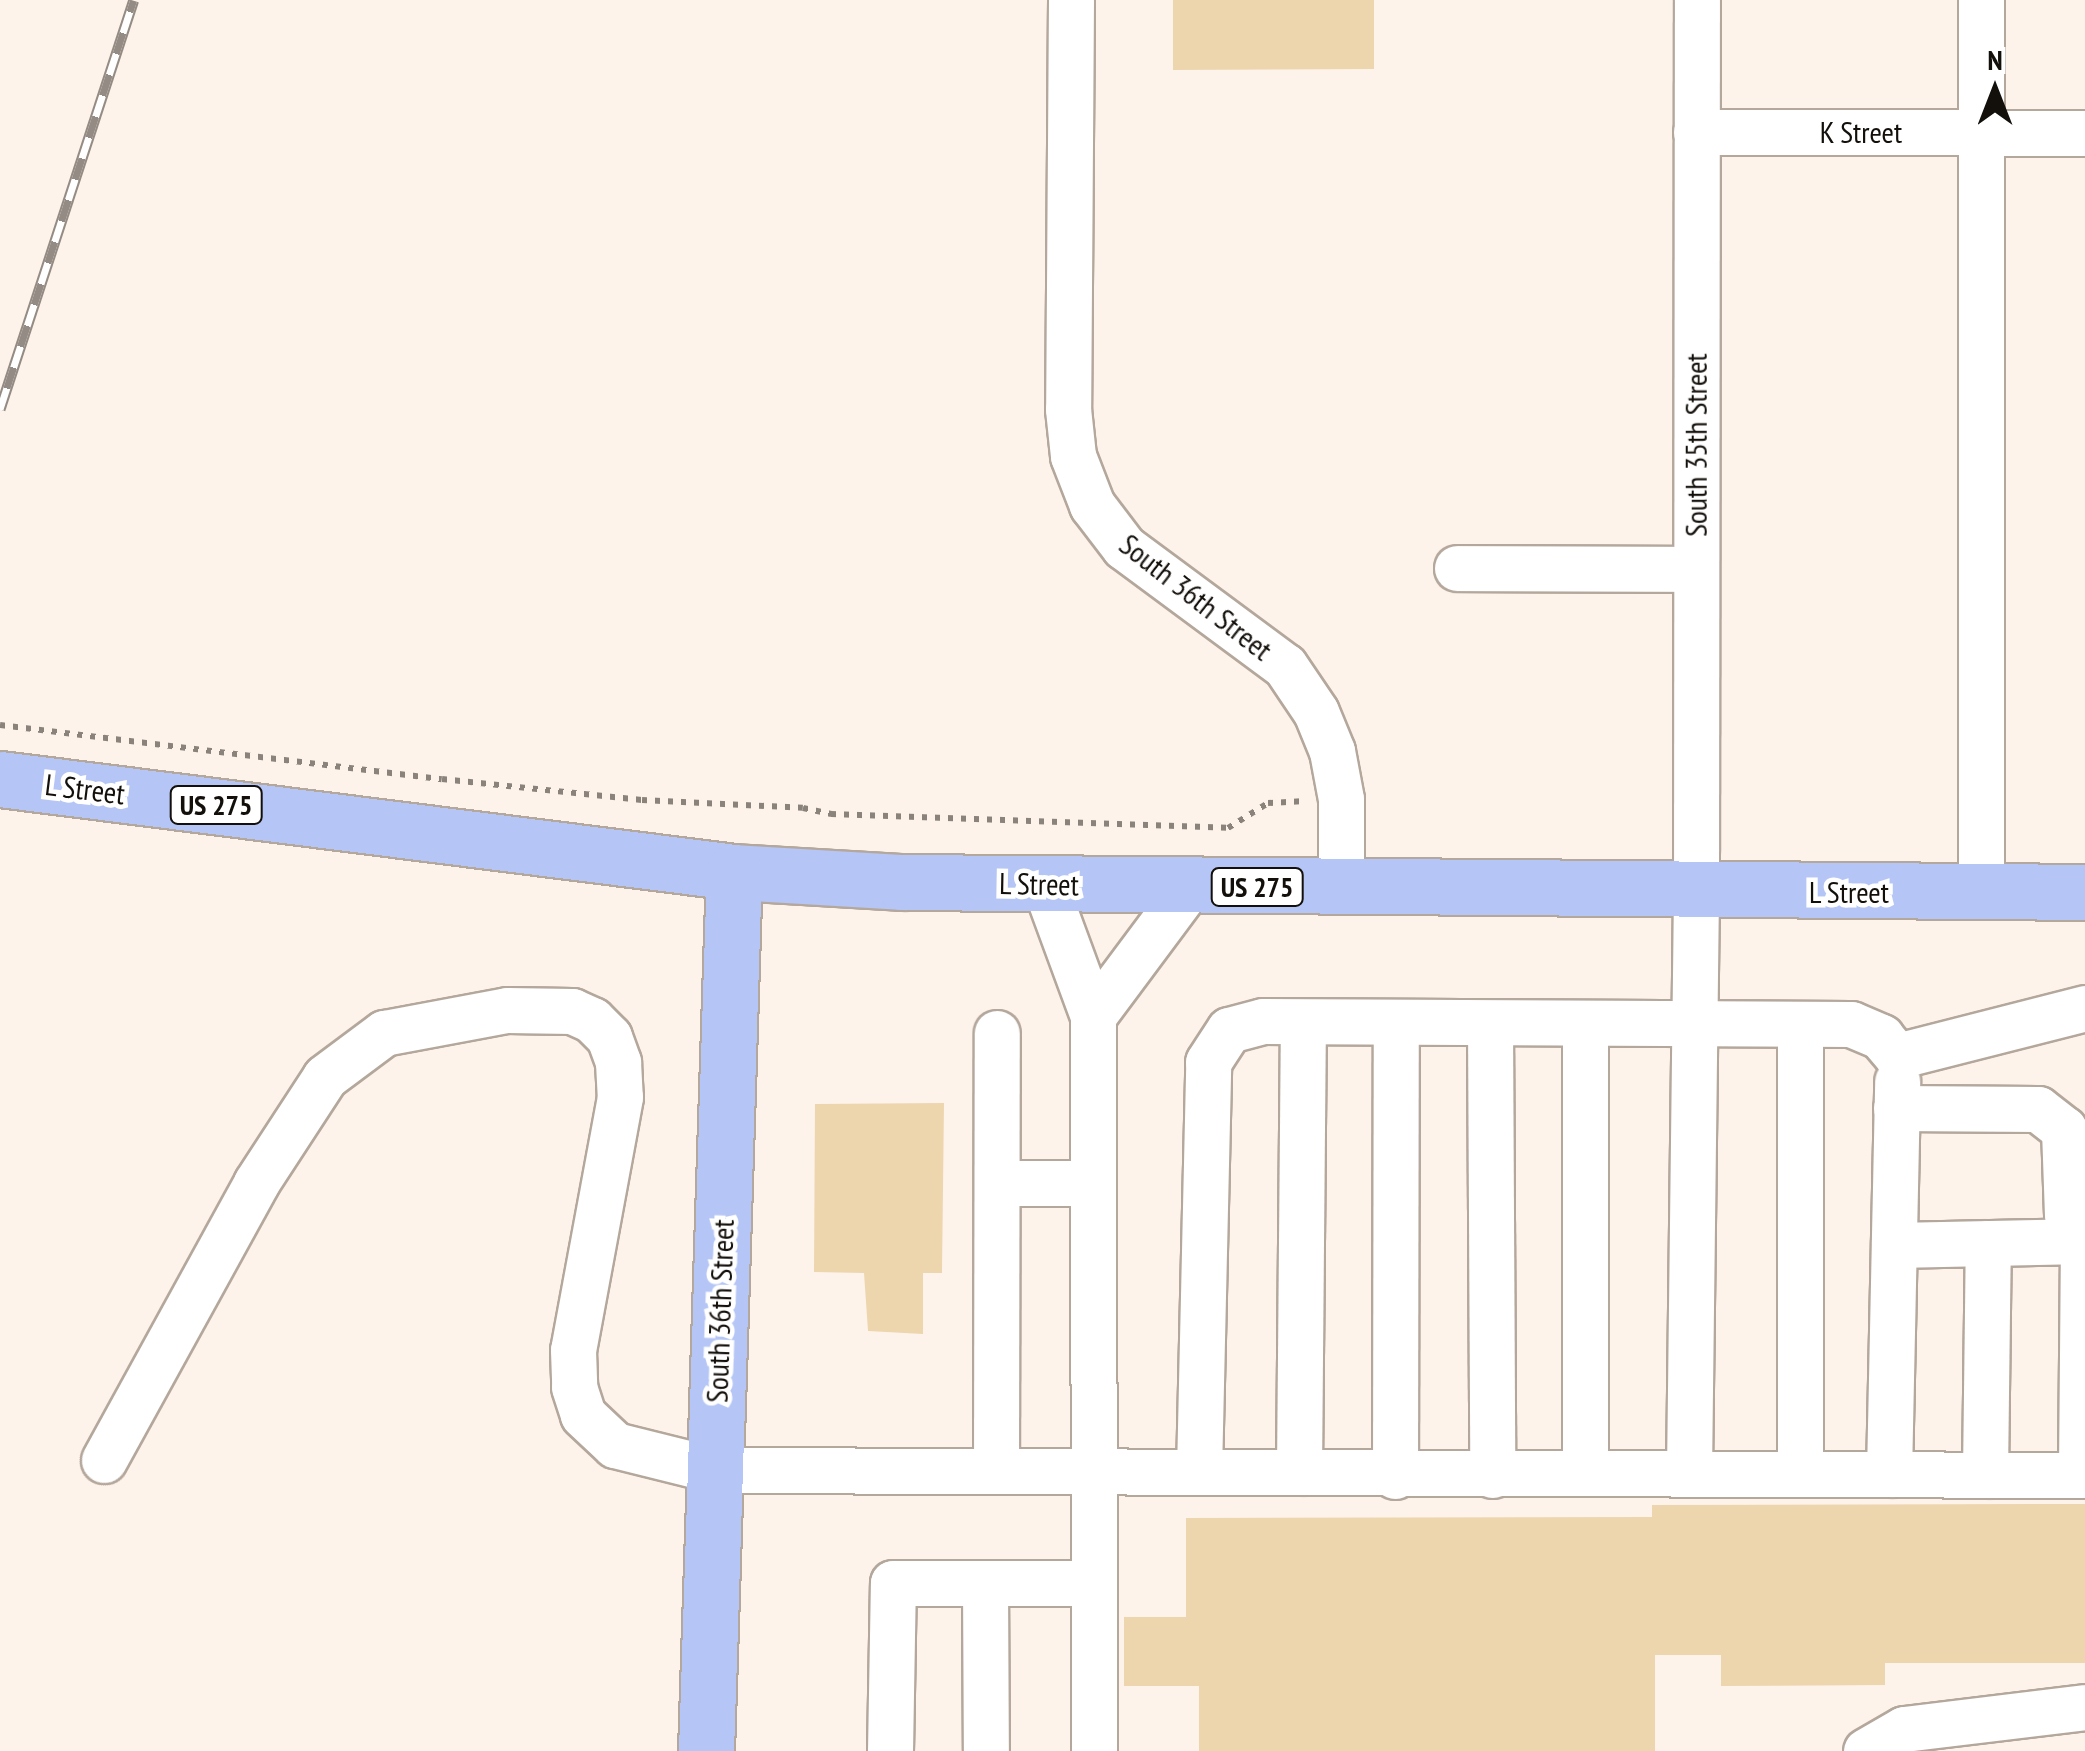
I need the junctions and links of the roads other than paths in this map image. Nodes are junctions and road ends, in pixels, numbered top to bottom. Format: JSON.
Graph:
{"nodes":[{"id":1,"x":1071,"y":0,"type":"edge"},
{"id":2,"x":1697,"y":0,"type":"edge"},
{"id":3,"x":1980,"y":0,"type":"edge"},
{"id":4,"x":1696,"y":132,"type":"junction"},
{"id":5,"x":1981,"y":132,"type":"junction"},
{"id":6,"x":2085,"y":133,"type":"edge"},
{"id":7,"x":1456,"y":568,"type":"dead end"},
{"id":8,"x":1696,"y":569,"type":"junction"},
{"id":9,"x":0,"y":779,"type":"edge"},
{"id":10,"x":734,"y":872,"type":"junction"},
{"id":11,"x":1044,"y":884,"type":"junction"},
{"id":12,"x":1190,"y":886,"type":"junction"},
{"id":13,"x":1342,"y":888,"type":"junction"},
{"id":14,"x":1696,"y":891,"type":"junction"},
{"id":15,"x":1981,"y":892,"type":"junction"},
{"id":16,"x":2085,"y":892,"type":"edge"},
{"id":17,"x":2085,"y":1008,"type":"edge"},
{"id":18,"x":1093,"y":1016,"type":"junction"},
{"id":19,"x":1303,"y":1022,"type":"junction"},
{"id":20,"x":1396,"y":1022,"type":"junction"},
{"id":21,"x":1490,"y":1023,"type":"junction"},
{"id":22,"x":2026,"y":1023,"type":"junction"},
{"id":23,"x":1585,"y":1024,"type":"junction"},
{"id":24,"x":1694,"y":1024,"type":"junction"},
{"id":25,"x":1800,"y":1024,"type":"junction"},
{"id":26,"x":2085,"y":1029,"type":"edge"},
{"id":27,"x":997,"y":1033,"type":"dead end"},
{"id":28,"x":1897,"y":1056,"type":"junction"},
{"id":29,"x":1896,"y":1108,"type":"junction"},
{"id":30,"x":1092,"y":1183,"type":"junction"},
{"id":31,"x":997,"y":1184,"type":"junction"},
{"id":32,"x":2084,"y":1241,"type":"edge"},
{"id":33,"x":1988,"y":1243,"type":"junction"},
{"id":34,"x":1894,"y":1245,"type":"junction"},
{"id":35,"x":104,"y":1460,"type":"dead end"},
{"id":36,"x":715,"y":1470,"type":"junction"},
{"id":37,"x":996,"y":1471,"type":"junction"},
{"id":38,"x":1091,"y":1472,"type":"junction"},
{"id":39,"x":1199,"y":1472,"type":"junction"},
{"id":40,"x":1299,"y":1472,"type":"junction"},
{"id":41,"x":1585,"y":1472,"type":"junction"},
{"id":42,"x":1689,"y":1474,"type":"junction"},
{"id":43,"x":1800,"y":1474,"type":"junction"},
{"id":44,"x":1890,"y":1474,"type":"junction"},
{"id":45,"x":1492,"y":1475,"type":"junction"},
{"id":46,"x":1985,"y":1475,"type":"junction"},
{"id":47,"x":2083,"y":1475,"type":"edge"},
{"id":48,"x":1395,"y":1476,"type":"junction"},
{"id":49,"x":985,"y":1583,"type":"junction"},
{"id":50,"x":1092,"y":1583,"type":"junction"},
{"id":51,"x":2085,"y":1707,"type":"edge"},
{"id":52,"x":706,"y":1751,"type":"edge"},
{"id":53,"x":890,"y":1751,"type":"edge"},
{"id":54,"x":986,"y":1751,"type":"edge"},
{"id":55,"x":1094,"y":1751,"type":"edge"},
{"id":56,"x":1866,"y":1751,"type":"edge"}],
"edges":[{"from":1,"to":13,"type":"street","name":"South 36th Street"},
{"from":2,"to":4,"type":"street","name":"South 35th Street"},
{"from":3,"to":5,"type":"street"},
{"from":4,"to":5,"type":"street","name":"K Street"},
{"from":4,"to":8,"type":"street","name":"South 35th Street"},
{"from":5,"to":6,"type":"street","name":"K Street"},
{"from":5,"to":15,"type":"street"},
{"from":7,"to":8,"type":"street"},
{"from":8,"to":14,"type":"street","name":"South 35th Street"},
{"from":9,"to":10,"type":"main road","name":"L Street","number":"US 275"},
{"from":10,"to":11,"type":"main road","name":"L Street","number":"US 275"},
{"from":10,"to":36,"type":"main road","name":"South 36th Street"},
{"from":11,"to":12,"type":"main road","name":"L Street","number":"US 275"},
{"from":11,"to":18,"type":"street"},
{"from":12,"to":13,"type":"main road","name":"L Street","number":"US 275"},
{"from":12,"to":18,"type":"street"},
{"from":13,"to":14,"type":"main road","name":"L Street","number":"US 275"},
{"from":14,"to":15,"type":"main road","name":"L Street","number":"US 275"},
{"from":14,"to":24,"type":"street","name":"South 35th Street"},
{"from":15,"to":16,"type":"main road","name":"L Street","number":"US 275"},
{"from":17,"to":22,"type":"street"},
{"from":18,"to":30,"type":"street"},
{"from":19,"to":20,"type":"street"},
{"from":19,"to":39,"type":"street"},
{"from":19,"to":40,"type":"street"},
{"from":20,"to":21,"type":"street"},
{"from":20,"to":48,"type":"street"},
{"from":21,"to":23,"type":"street"},
{"from":21,"to":45,"type":"street"},
{"from":22,"to":26,"type":"street"},
{"from":22,"to":28,"type":"street"},
{"from":23,"to":24,"type":"street"},
{"from":23,"to":41,"type":"street"},
{"from":24,"to":25,"type":"street"},
{"from":24,"to":42,"type":"street","name":"South 35th Street"},
{"from":25,"to":28,"type":"street"},
{"from":25,"to":43,"type":"street"},
{"from":27,"to":31,"type":"street"},
{"from":28,"to":29,"type":"street"},
{"from":29,"to":32,"type":"street"},
{"from":29,"to":34,"type":"street"},
{"from":30,"to":31,"type":"street"},
{"from":30,"to":38,"type":"street"},
{"from":31,"to":37,"type":"street"},
{"from":32,"to":33,"type":"street"},
{"from":32,"to":47,"type":"street"},
{"from":33,"to":34,"type":"street"},
{"from":33,"to":46,"type":"street"},
{"from":34,"to":44,"type":"street"},
{"from":35,"to":36,"type":"street"},
{"from":36,"to":37,"type":"street"},
{"from":36,"to":52,"type":"main road","name":"South 36th Street"},
{"from":37,"to":38,"type":"street"},
{"from":38,"to":39,"type":"street"},
{"from":38,"to":50,"type":"street"},
{"from":39,"to":40,"type":"street"},
{"from":40,"to":48,"type":"street"},
{"from":41,"to":42,"type":"street"},
{"from":41,"to":45,"type":"street"},
{"from":42,"to":43,"type":"street"},
{"from":43,"to":44,"type":"street"},
{"from":44,"to":46,"type":"street"},
{"from":45,"to":48,"type":"street"},
{"from":46,"to":47,"type":"street"},
{"from":49,"to":50,"type":"street"},
{"from":49,"to":53,"type":"street"},
{"from":49,"to":54,"type":"street"},
{"from":50,"to":55,"type":"street"},
{"from":51,"to":56,"type":"street"}]}
